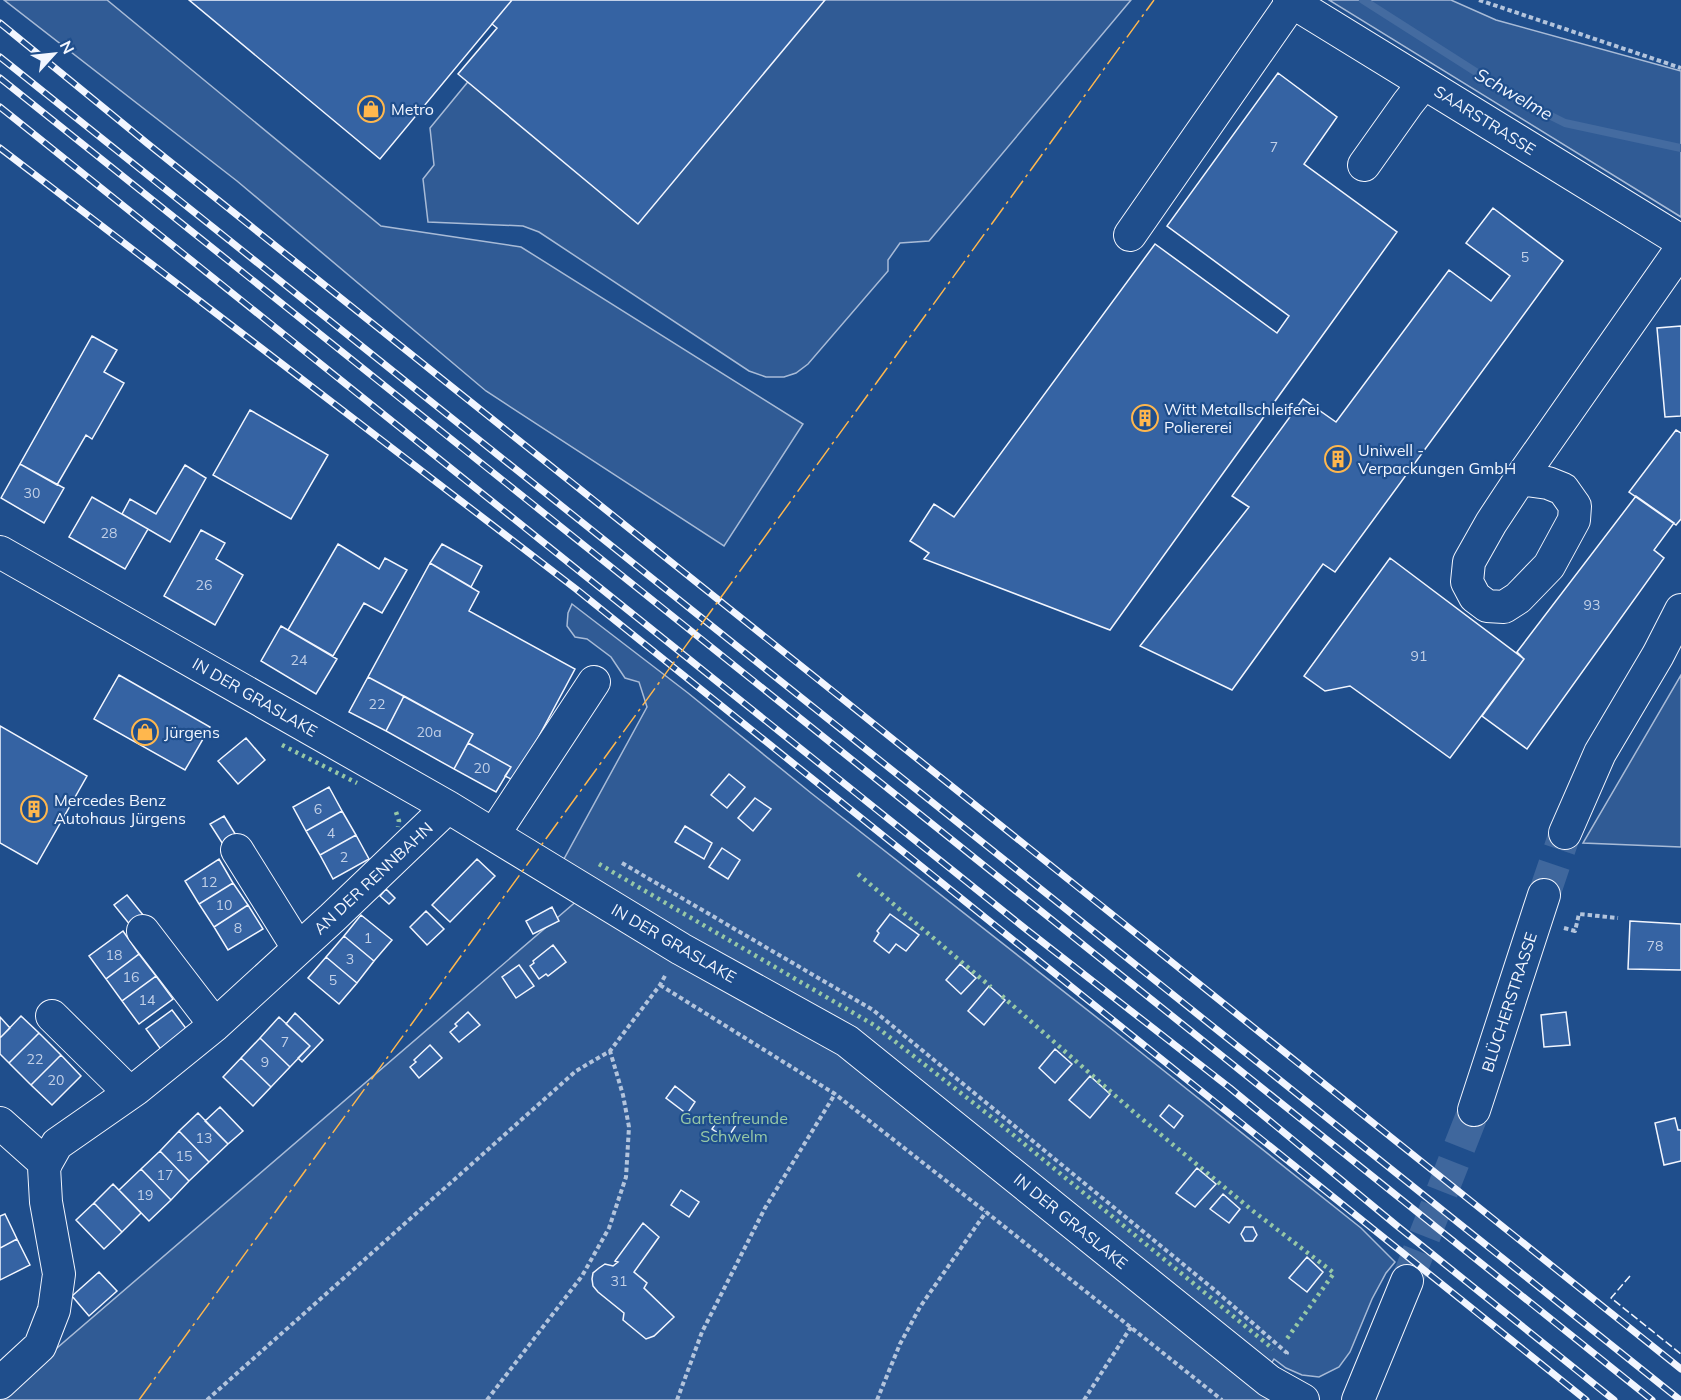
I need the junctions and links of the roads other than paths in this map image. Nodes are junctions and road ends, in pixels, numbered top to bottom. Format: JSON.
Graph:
{"nodes":[{"id":1,"x":1290,"y":1,"type":"edge"},
{"id":2,"x":1424,"y":83,"type":"junction"},
{"id":3,"x":1364,"y":165,"type":"dead end"},
{"id":4,"x":1130,"y":235,"type":"dead end"},
{"id":5,"x":1681,"y":241,"type":"edge"},
{"id":6,"x":1681,"y":249,"type":"edge"},
{"id":7,"x":1520,"y":479,"type":"dead end"},
{"id":8,"x":0,"y":552,"type":"edge"},
{"id":9,"x":1681,"y":610,"type":"edge"},
{"id":10,"x":594,"y":682,"type":"dead end"},
{"id":11,"x":448,"y":807,"type":"junction"},
{"id":12,"x":1565,"y":833,"type":"tunnel mouth"},
{"id":13,"x":494,"y":834,"type":"junction"},
{"id":14,"x":237,"y":850,"type":"dead end"},
{"id":15,"x":1540,"y":907,"type":"tunnel mouth"},
{"id":16,"x":143,"y":932,"type":"dead end"},
{"id":17,"x":298,"y":948,"type":"junction"},
{"id":18,"x":52,"y":1016,"type":"dead end"},
{"id":19,"x":215,"y":1025,"type":"junction"},
{"id":20,"x":130,"y":1093,"type":"junction"},
{"id":21,"x":1474,"y":1110,"type":"tunnel mouth"},
{"id":22,"x":0,"y":1123,"type":"edge"},
{"id":23,"x":46,"y":1164,"type":"junction"},
{"id":24,"x":1407,"y":1281,"type":"tunnel mouth"},
{"id":25,"x":0,"y":1383,"type":"edge"},
{"id":26,"x":1303,"y":1400,"type":"edge"},
{"id":27,"x":1358,"y":1400,"type":"edge"}],
"edges":[{"from":1,"to":2,"type":"street","name":"SAARSTRASSE"},
{"from":1,"to":4,"type":"street"},
{"from":2,"to":3,"type":"street"},
{"from":2,"to":5,"type":"street","name":"SAARSTRASSE"},
{"from":6,"to":7,"type":"street"},
{"from":8,"to":11,"type":"street","name":"IN DER GRASLAKE"},
{"from":9,"to":12,"type":"street"},
{"from":10,"to":13,"type":"street"},
{"from":11,"to":13,"type":"street","name":"IN DER GRASLAKE"},
{"from":11,"to":17,"type":"street","name":"AN DER RENNBAHN"},
{"from":13,"to":26,"type":"street","name":"IN DER GRASLAKE"},
{"from":14,"to":17,"type":"street","name":"AN DER RENNBAHN"},
{"from":15,"to":21,"type":"street","name":"BLÜCHERSTRASSE"},
{"from":16,"to":19,"type":"street"},
{"from":17,"to":19,"type":"street","name":"AN DER RENNBAHN"},
{"from":18,"to":20,"type":"street"},
{"from":19,"to":20,"type":"street","name":"AN DER RENNBAHN"},
{"from":20,"to":23,"type":"street","name":"AN DER RENNBAHN"},
{"from":22,"to":23,"type":"street"},
{"from":23,"to":25,"type":"street"},
{"from":24,"to":27,"type":"street"}]}
